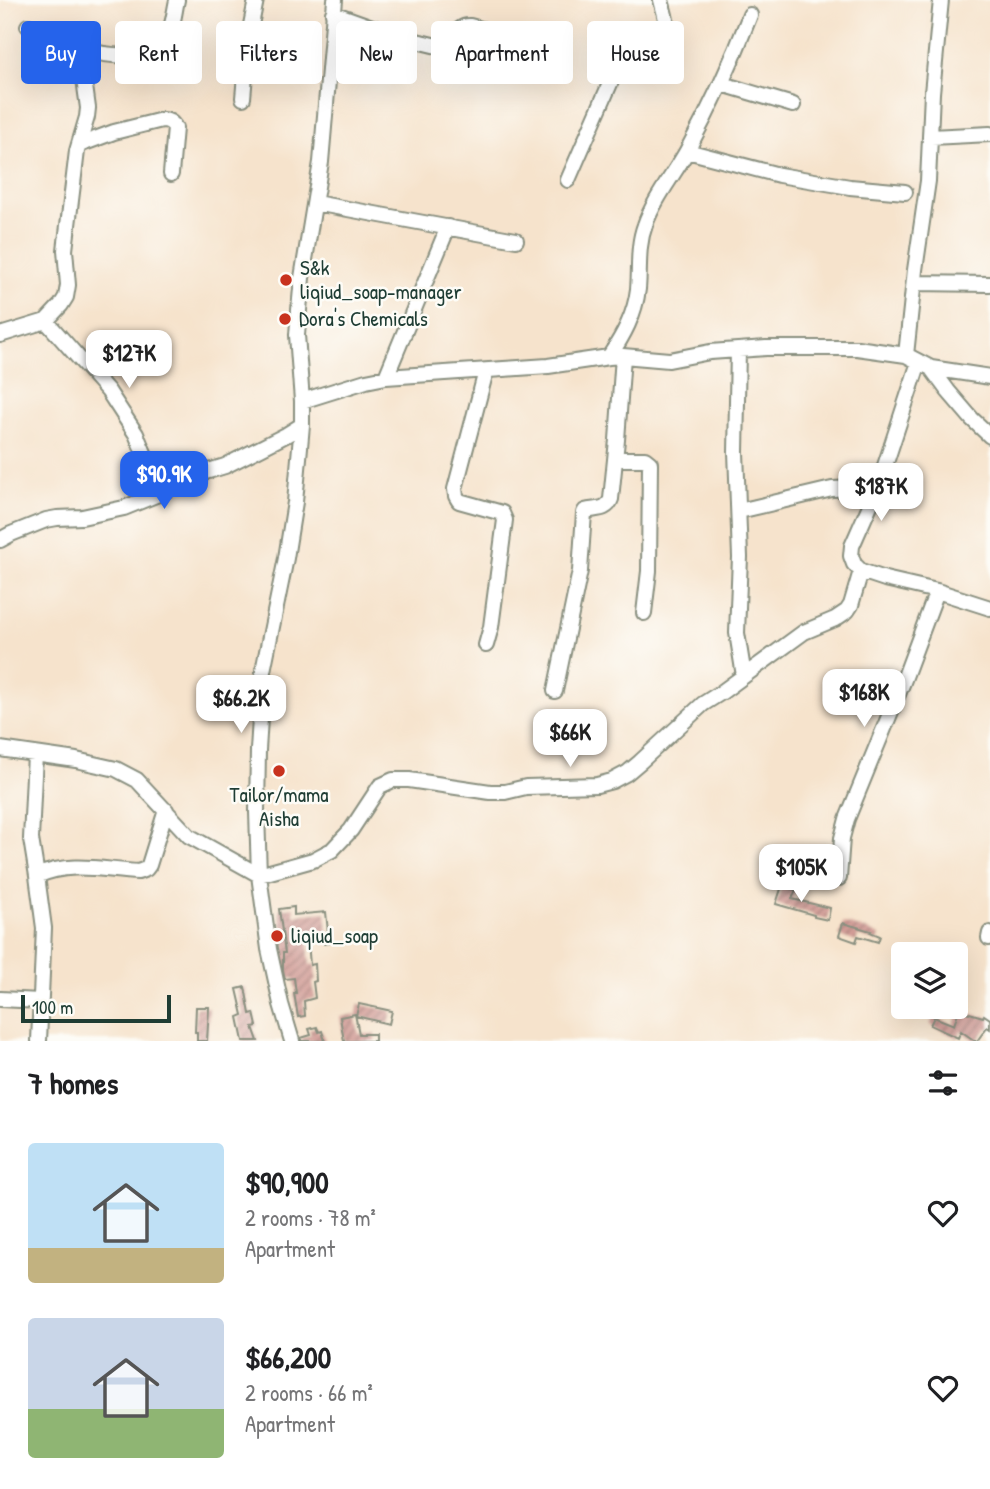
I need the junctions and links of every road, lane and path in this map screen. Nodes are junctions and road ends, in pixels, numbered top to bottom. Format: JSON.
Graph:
{"nodes":[{"id":1,"x":177,"y":0,"type":"edge"},
{"id":2,"x":256,"y":0,"type":"edge"},
{"id":3,"x":661,"y":0,"type":"edge"},
{"id":4,"x":941,"y":0,"type":"edge"},
{"id":5,"x":334,"y":7,"type":"edge"},
{"id":6,"x":750,"y":15,"type":"dead end"},
{"id":7,"x":431,"y":44,"type":"edge"},
{"id":8,"x":101,"y":52,"type":"edge"},
{"id":9,"x":84,"y":84,"type":"edge"},
{"id":10,"x":722,"y":84,"type":"junction"},
{"id":11,"x":243,"y":98,"type":"dead end"},
{"id":12,"x":793,"y":106,"type":"dead end"},
{"id":13,"x":990,"y":134,"type":"edge"},
{"id":14,"x":931,"y":137,"type":"junction"},
{"id":15,"x":79,"y":145,"type":"junction"},
{"id":16,"x":687,"y":151,"type":"junction"},
{"id":17,"x":171,"y":174,"type":"dead end"},
{"id":18,"x":568,"y":180,"type":"dead end"},
{"id":19,"x":905,"y":192,"type":"dead end"},
{"id":20,"x":315,"y":203,"type":"junction"},
{"id":21,"x":448,"y":227,"type":"junction"},
{"id":22,"x":516,"y":240,"type":"dead end"},
{"id":23,"x":914,"y":283,"type":"junction"},
{"id":24,"x":990,"y":284,"type":"edge"},
{"id":25,"x":46,"y":320,"type":"junction"},
{"id":26,"x":0,"y":335,"type":"edge"},
{"id":27,"x":738,"y":350,"type":"junction"},
{"id":28,"x":616,"y":357,"type":"junction"},
{"id":29,"x":919,"y":362,"type":"junction"},
{"id":30,"x":486,"y":371,"type":"junction"},
{"id":31,"x":386,"y":377,"type":"junction"},
{"id":32,"x":990,"y":377,"type":"edge"},
{"id":33,"x":302,"y":401,"type":"junction"},
{"id":34,"x":302,"y":425,"type":"junction"},
{"id":35,"x":990,"y":436,"type":"edge"},
{"id":36,"x":615,"y":459,"type":"junction"},
{"id":37,"x":878,"y":487,"type":"junction"},
{"id":38,"x":161,"y":493,"type":"junction"},
{"id":39,"x":739,"y":510,"type":"junction"},
{"id":40,"x":0,"y":540,"type":"edge"},
{"id":41,"x":861,"y":572,"type":"junction"},
{"id":42,"x":937,"y":591,"type":"junction"},
{"id":43,"x":990,"y":608,"type":"edge"},
{"id":44,"x":644,"y":613,"type":"dead end"},
{"id":45,"x":486,"y":645,"type":"dead end"},
{"id":46,"x":744,"y":676,"type":"junction"},
{"id":47,"x":555,"y":691,"type":"dead end"},
{"id":48,"x":0,"y":748,"type":"edge"},
{"id":49,"x":35,"y":754,"type":"junction"},
{"id":50,"x":166,"y":810,"type":"junction"},
{"id":51,"x":37,"y":876,"type":"junction"},
{"id":52,"x":259,"y":876,"type":"junction"},
{"id":53,"x":839,"y":878,"type":"dead end"},
{"id":54,"x":0,"y":999,"type":"edge"},
{"id":55,"x":40,"y":1001,"type":"junction"},
{"id":56,"x":39,"y":1041,"type":"edge"},
{"id":57,"x":292,"y":1041,"type":"edge"}],
"edges":[{"from":1,"to":8,"type":"street"},
{"from":2,"to":11,"type":"street"},
{"from":3,"to":18,"type":"street"},
{"from":4,"to":14,"type":"street"},
{"from":5,"to":7,"type":"street"},
{"from":5,"to":20,"type":"street"},
{"from":6,"to":10,"type":"street"},
{"from":9,"to":15,"type":"street"},
{"from":10,"to":12,"type":"street"},
{"from":10,"to":16,"type":"street"},
{"from":13,"to":14,"type":"street"},
{"from":14,"to":23,"type":"street"},
{"from":15,"to":17,"type":"street"},
{"from":15,"to":25,"type":"street"},
{"from":16,"to":19,"type":"street"},
{"from":16,"to":28,"type":"street"},
{"from":20,"to":21,"type":"street"},
{"from":20,"to":33,"type":"street"},
{"from":21,"to":22,"type":"street"},
{"from":21,"to":31,"type":"street"},
{"from":23,"to":24,"type":"street"},
{"from":23,"to":29,"type":"street"},
{"from":25,"to":26,"type":"street"},
{"from":25,"to":38,"type":"street"},
{"from":27,"to":28,"type":"street"},
{"from":27,"to":29,"type":"street"},
{"from":27,"to":39,"type":"street"},
{"from":28,"to":30,"type":"street"},
{"from":28,"to":36,"type":"street"},
{"from":29,"to":32,"type":"street"},
{"from":29,"to":35,"type":"street"},
{"from":29,"to":37,"type":"street"},
{"from":30,"to":31,"type":"street"},
{"from":30,"to":45,"type":"street"},
{"from":31,"to":33,"type":"street"},
{"from":33,"to":34,"type":"street"},
{"from":34,"to":38,"type":"street"},
{"from":34,"to":52,"type":"street"},
{"from":36,"to":44,"type":"street"},
{"from":36,"to":47,"type":"street"},
{"from":37,"to":39,"type":"street"},
{"from":37,"to":41,"type":"street"},
{"from":38,"to":40,"type":"street"},
{"from":39,"to":46,"type":"street"},
{"from":41,"to":42,"type":"street"},
{"from":41,"to":46,"type":"street"},
{"from":42,"to":43,"type":"street"},
{"from":42,"to":53,"type":"street"},
{"from":46,"to":52,"type":"street"},
{"from":48,"to":49,"type":"street"},
{"from":49,"to":50,"type":"street"},
{"from":49,"to":51,"type":"street"},
{"from":50,"to":51,"type":"street"},
{"from":50,"to":52,"type":"street"},
{"from":51,"to":55,"type":"street"},
{"from":52,"to":57,"type":"street"},
{"from":54,"to":55,"type":"street"},
{"from":55,"to":56,"type":"street"}]}
